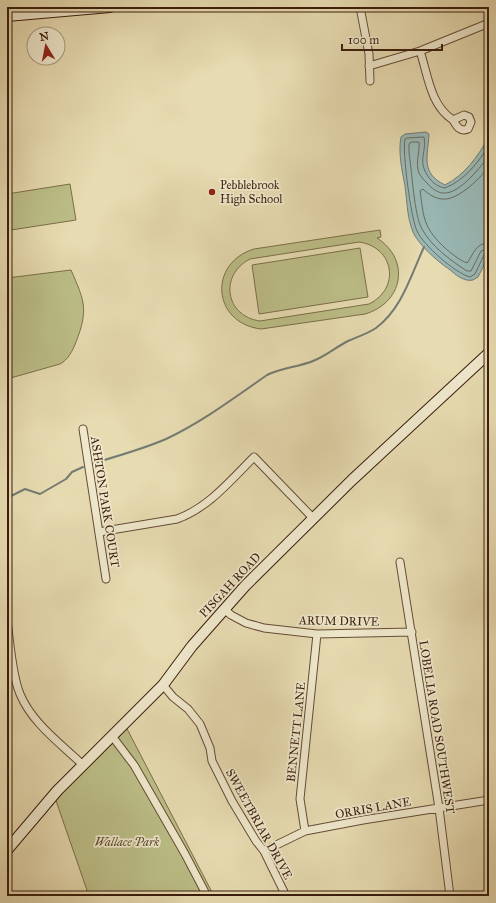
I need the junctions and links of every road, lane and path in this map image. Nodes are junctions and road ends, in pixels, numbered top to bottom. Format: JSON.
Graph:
{"nodes":[{"id":1,"x":110,"y":7,"type":"edge"},
{"id":2,"x":360,"y":7,"type":"edge"},
{"id":3,"x":7,"y":16,"type":"edge"},
{"id":4,"x":489,"y":23,"type":"edge"},
{"id":5,"x":420,"y":51,"type":"junction"},
{"id":6,"x":369,"y":66,"type":"junction"},
{"id":7,"x":370,"y":81,"type":"dead end"},
{"id":8,"x":453,"y":120,"type":"dead end"},
{"id":9,"x":489,"y":353,"type":"edge"},
{"id":10,"x":83,"y":429,"type":"dead end"},
{"id":11,"x":313,"y":518,"type":"junction"},
{"id":12,"x":99,"y":532,"type":"junction"},
{"id":13,"x":400,"y":562,"type":"dead end"},
{"id":14,"x":106,"y":579,"type":"dead end"},
{"id":15,"x":224,"y":609,"type":"junction"},
{"id":16,"x":7,"y":621,"type":"edge"},
{"id":17,"x":412,"y":632,"type":"junction"},
{"id":18,"x":317,"y":634,"type":"junction"},
{"id":19,"x":163,"y":685,"type":"junction"},
{"id":20,"x":112,"y":736,"type":"junction"},
{"id":21,"x":83,"y":764,"type":"junction"},
{"id":22,"x":489,"y":800,"type":"edge"},
{"id":23,"x":440,"y":808,"type":"junction"},
{"id":24,"x":305,"y":832,"type":"junction"},
{"id":25,"x":7,"y":850,"type":"edge"},
{"id":26,"x":264,"y":851,"type":"junction"},
{"id":27,"x":207,"y":896,"type":"edge"},
{"id":28,"x":286,"y":896,"type":"edge"},
{"id":29,"x":450,"y":896,"type":"edge"}],
"edges":[{"from":1,"to":3,"type":"street"},
{"from":2,"to":6,"type":"street"},
{"from":4,"to":5,"type":"street"},
{"from":5,"to":6,"type":"street"},
{"from":5,"to":8,"type":"street"},
{"from":6,"to":7,"type":"street"},
{"from":9,"to":11,"type":"street","name":"PISGAH ROAD"},
{"from":10,"to":12,"type":"street","name":"ASHTON PARK COURT"},
{"from":11,"to":12,"type":"street"},
{"from":11,"to":15,"type":"street","name":"PISGAH ROAD"},
{"from":12,"to":14,"type":"street","name":"ASHTON PARK COURT"},
{"from":13,"to":17,"type":"street","name":"LOBELIA ROAD SOUTHWEST"},
{"from":15,"to":18,"type":"street","name":"ARUM DRIVE"},
{"from":15,"to":19,"type":"street","name":"PISGAH ROAD"},
{"from":16,"to":21,"type":"street"},
{"from":17,"to":18,"type":"street","name":"ARUM DRIVE"},
{"from":17,"to":23,"type":"street","name":"LOBELIA ROAD SOUTHWEST"},
{"from":18,"to":24,"type":"street","name":"BENNETT LANE"},
{"from":19,"to":20,"type":"street","name":"PISGAH ROAD"},
{"from":19,"to":26,"type":"street","name":"SWEETBRIAR DRIVE"},
{"from":20,"to":21,"type":"street","name":"PISGAH ROAD"},
{"from":20,"to":27,"type":"street"},
{"from":21,"to":25,"type":"street","name":"PISGAH ROAD"},
{"from":22,"to":23,"type":"street","name":"ORRIS LANE"},
{"from":23,"to":24,"type":"street","name":"ORRIS LANE"},
{"from":23,"to":29,"type":"street","name":"LOBELIA ROAD SOUTHWEST"},
{"from":24,"to":26,"type":"street","name":"ORRIS LANE"},
{"from":26,"to":28,"type":"street","name":"SWEETBRIAR DRIVE"}]}
